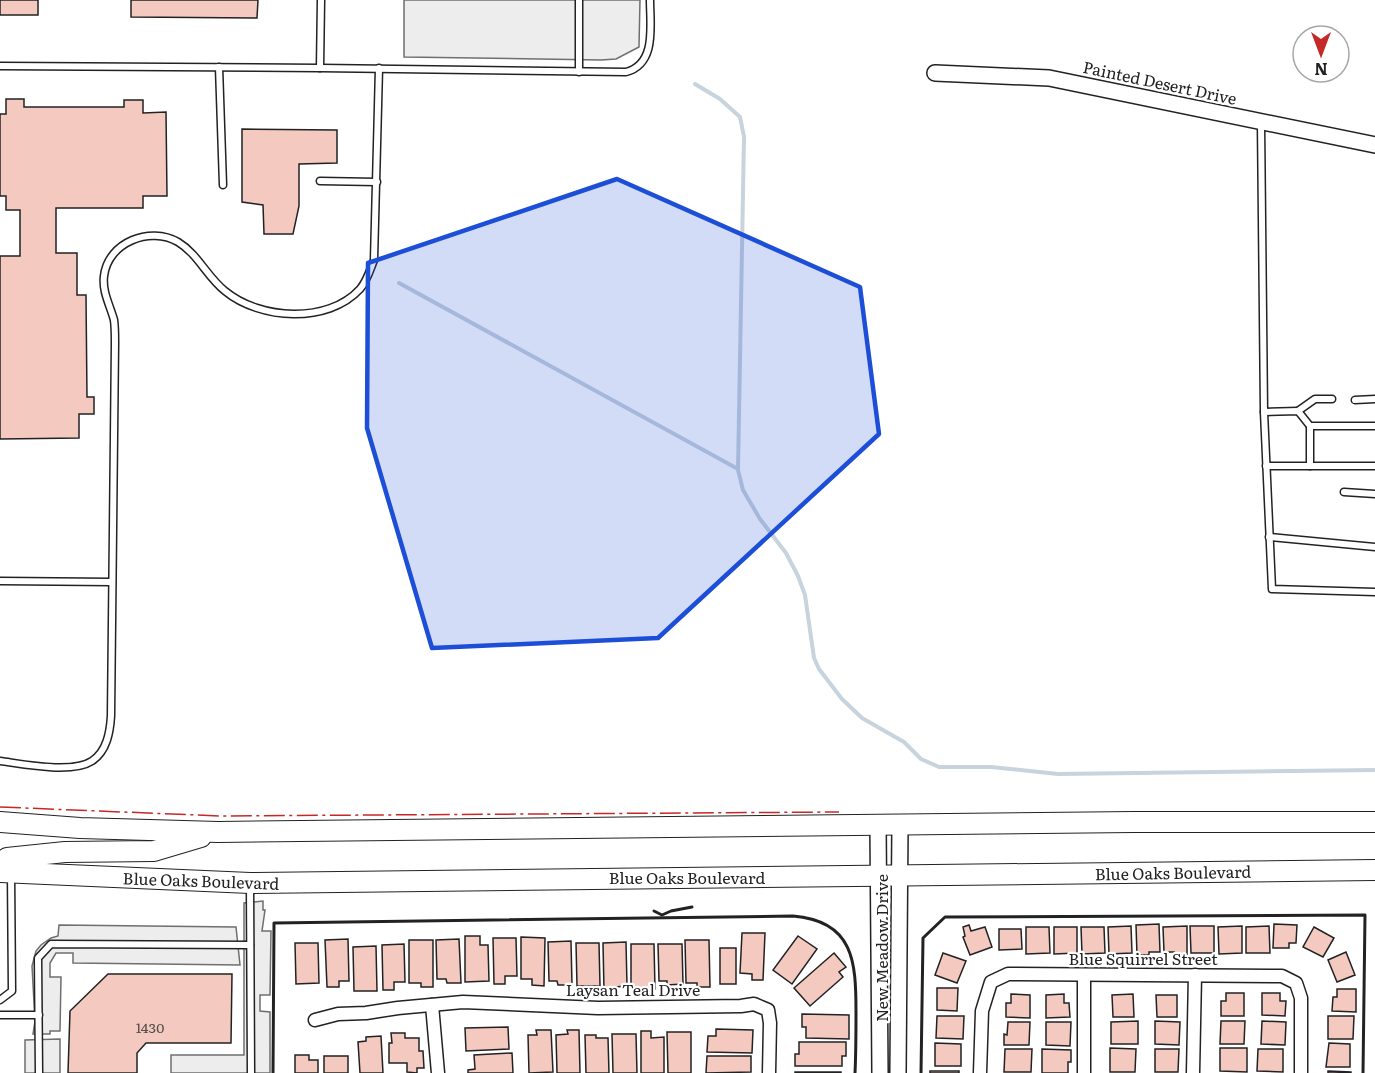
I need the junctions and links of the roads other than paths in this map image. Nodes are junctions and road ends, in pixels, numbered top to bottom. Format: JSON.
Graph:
{"nodes":[{"id":1,"x":321,"y":0,"type":"edge"},
{"id":2,"x":579,"y":0,"type":"edge"},
{"id":3,"x":650,"y":0,"type":"edge"},
{"id":4,"x":0,"y":66,"type":"edge"},
{"id":5,"x":219,"y":67,"type":"junction"},
{"id":6,"x":320,"y":68,"type":"junction"},
{"id":7,"x":379,"y":69,"type":"junction"},
{"id":8,"x":579,"y":72,"type":"junction"},
{"id":9,"x":935,"y":73,"type":"dead end"},
{"id":10,"x":1261,"y":121,"type":"junction"},
{"id":11,"x":1375,"y":144,"type":"edge"},
{"id":12,"x":320,"y":181,"type":"dead end"},
{"id":13,"x":377,"y":182,"type":"junction"},
{"id":14,"x":223,"y":185,"type":"dead end"},
{"id":15,"x":1332,"y":399,"type":"dead end"},
{"id":16,"x":1375,"y":399,"type":"edge"},
{"id":17,"x":1355,"y":400,"type":"dead end"},
{"id":18,"x":1298,"y":411,"type":"junction"},
{"id":19,"x":1264,"y":412,"type":"junction"},
{"id":20,"x":1310,"y":426,"type":"junction"},
{"id":21,"x":1375,"y":426,"type":"edge"},
{"id":22,"x":1266,"y":466,"type":"junction"},
{"id":23,"x":1310,"y":466,"type":"junction"},
{"id":24,"x":1375,"y":466,"type":"edge"},
{"id":25,"x":1344,"y":492,"type":"dead end"},
{"id":26,"x":1375,"y":494,"type":"edge"},
{"id":27,"x":1269,"y":537,"type":"junction"},
{"id":28,"x":1375,"y":547,"type":"edge"},
{"id":29,"x":0,"y":581,"type":"edge"},
{"id":30,"x":112,"y":582,"type":"junction"},
{"id":31,"x":1375,"y":592,"type":"edge"},
{"id":32,"x":0,"y":761,"type":"edge"},
{"id":33,"x":0,"y":822,"type":"edge"},
{"id":34,"x":1375,"y":822,"type":"edge"},
{"id":35,"x":878,"y":824,"type":"junction"},
{"id":36,"x":900,"y":824,"type":"junction"},
{"id":37,"x":218,"y":832,"type":"junction"},
{"id":38,"x":1375,"y":870,"type":"edge"},
{"id":39,"x":4,"y":871,"type":"edge"},
{"id":40,"x":878,"y":875,"type":"junction"},
{"id":41,"x":899,"y":875,"type":"junction"},
{"id":42,"x":250,"y":883,"type":"junction"},
{"id":43,"x":250,"y":945,"type":"junction"},
{"id":44,"x":1084,"y":975,"type":"junction"},
{"id":45,"x":1195,"y":975,"type":"junction"},
{"id":46,"x":0,"y":1000,"type":"edge"},
{"id":47,"x":432,"y":1005,"type":"junction"},
{"id":48,"x":0,"y":1015,"type":"edge"},
{"id":49,"x":39,"y":1015,"type":"junction"},
{"id":50,"x":315,"y":1020,"type":"dead end"},
{"id":51,"x":39,"y":1073,"type":"edge"},
{"id":52,"x":251,"y":1073,"type":"edge"},
{"id":53,"x":438,"y":1073,"type":"edge"},
{"id":54,"x":769,"y":1073,"type":"edge"},
{"id":55,"x":880,"y":1073,"type":"edge"},
{"id":56,"x":898,"y":1073,"type":"edge"},
{"id":57,"x":980,"y":1073,"type":"edge"},
{"id":58,"x":1084,"y":1073,"type":"edge"},
{"id":59,"x":1193,"y":1073,"type":"edge"},
{"id":60,"x":1301,"y":1073,"type":"edge"}],
"edges":[{"from":1,"to":6,"type":"lane"},
{"from":2,"to":8,"type":"lane"},
{"from":3,"to":8,"type":"lane"},
{"from":4,"to":5,"type":"lane"},
{"from":5,"to":6,"type":"lane"},
{"from":5,"to":14,"type":"lane"},
{"from":6,"to":7,"type":"lane"},
{"from":7,"to":8,"type":"lane"},
{"from":7,"to":13,"type":"lane"},
{"from":9,"to":10,"type":"street","name":"Painted Desert Drive"},
{"from":10,"to":11,"type":"street","name":"Painted Desert Drive"},
{"from":10,"to":19,"type":"lane"},
{"from":12,"to":13,"type":"lane"},
{"from":13,"to":30,"type":"lane"},
{"from":15,"to":18,"type":"lane"},
{"from":16,"to":17,"type":"lane"},
{"from":18,"to":19,"type":"lane"},
{"from":18,"to":20,"type":"lane"},
{"from":19,"to":22,"type":"lane"},
{"from":20,"to":21,"type":"lane"},
{"from":20,"to":23,"type":"lane"},
{"from":22,"to":23,"type":"lane"},
{"from":22,"to":27,"type":"lane"},
{"from":23,"to":24,"type":"lane"},
{"from":25,"to":26,"type":"lane"},
{"from":27,"to":28,"type":"lane"},
{"from":27,"to":31,"type":"lane"},
{"from":29,"to":30,"type":"lane"},
{"from":30,"to":32,"type":"lane"},
{"from":33,"to":37,"type":"main road"},
{"from":34,"to":36,"type":"main road"},
{"from":35,"to":36,"type":"main road"},
{"from":35,"to":37,"type":"main road"},
{"from":35,"to":40,"type":"street","name":"New Meadow Drive"},
{"from":36,"to":41,"type":"street","name":"New Meadow Drive"},
{"from":37,"to":39,"type":"main road"},
{"from":38,"to":41,"type":"main road","name":"Blue Oaks Boulevard"},
{"from":39,"to":42,"type":"main road","name":"Blue Oaks Boulevard"},
{"from":39,"to":46,"type":"lane"},
{"from":40,"to":41,"type":"main road","name":"Blue Oaks Boulevard"},
{"from":40,"to":42,"type":"main road","name":"Blue Oaks Boulevard"},
{"from":40,"to":55,"type":"street","name":"New Meadow Drive"},
{"from":41,"to":56,"type":"street","name":"New Meadow Drive"},
{"from":42,"to":43,"type":"lane"},
{"from":43,"to":49,"type":"lane"},
{"from":43,"to":52,"type":"lane"},
{"from":44,"to":45,"type":"street","name":"Blue Squirrel Street"},
{"from":44,"to":57,"type":"street","name":"Blue Squirrel Street"},
{"from":44,"to":58,"type":"street"},
{"from":45,"to":59,"type":"street"},
{"from":45,"to":60,"type":"street","name":"Blue Squirrel Street"},
{"from":47,"to":50,"type":"street"},
{"from":47,"to":53,"type":"street"},
{"from":47,"to":54,"type":"street","name":"Laysan Teal Drive"},
{"from":48,"to":49,"type":"lane"},
{"from":49,"to":51,"type":"lane"}]}
